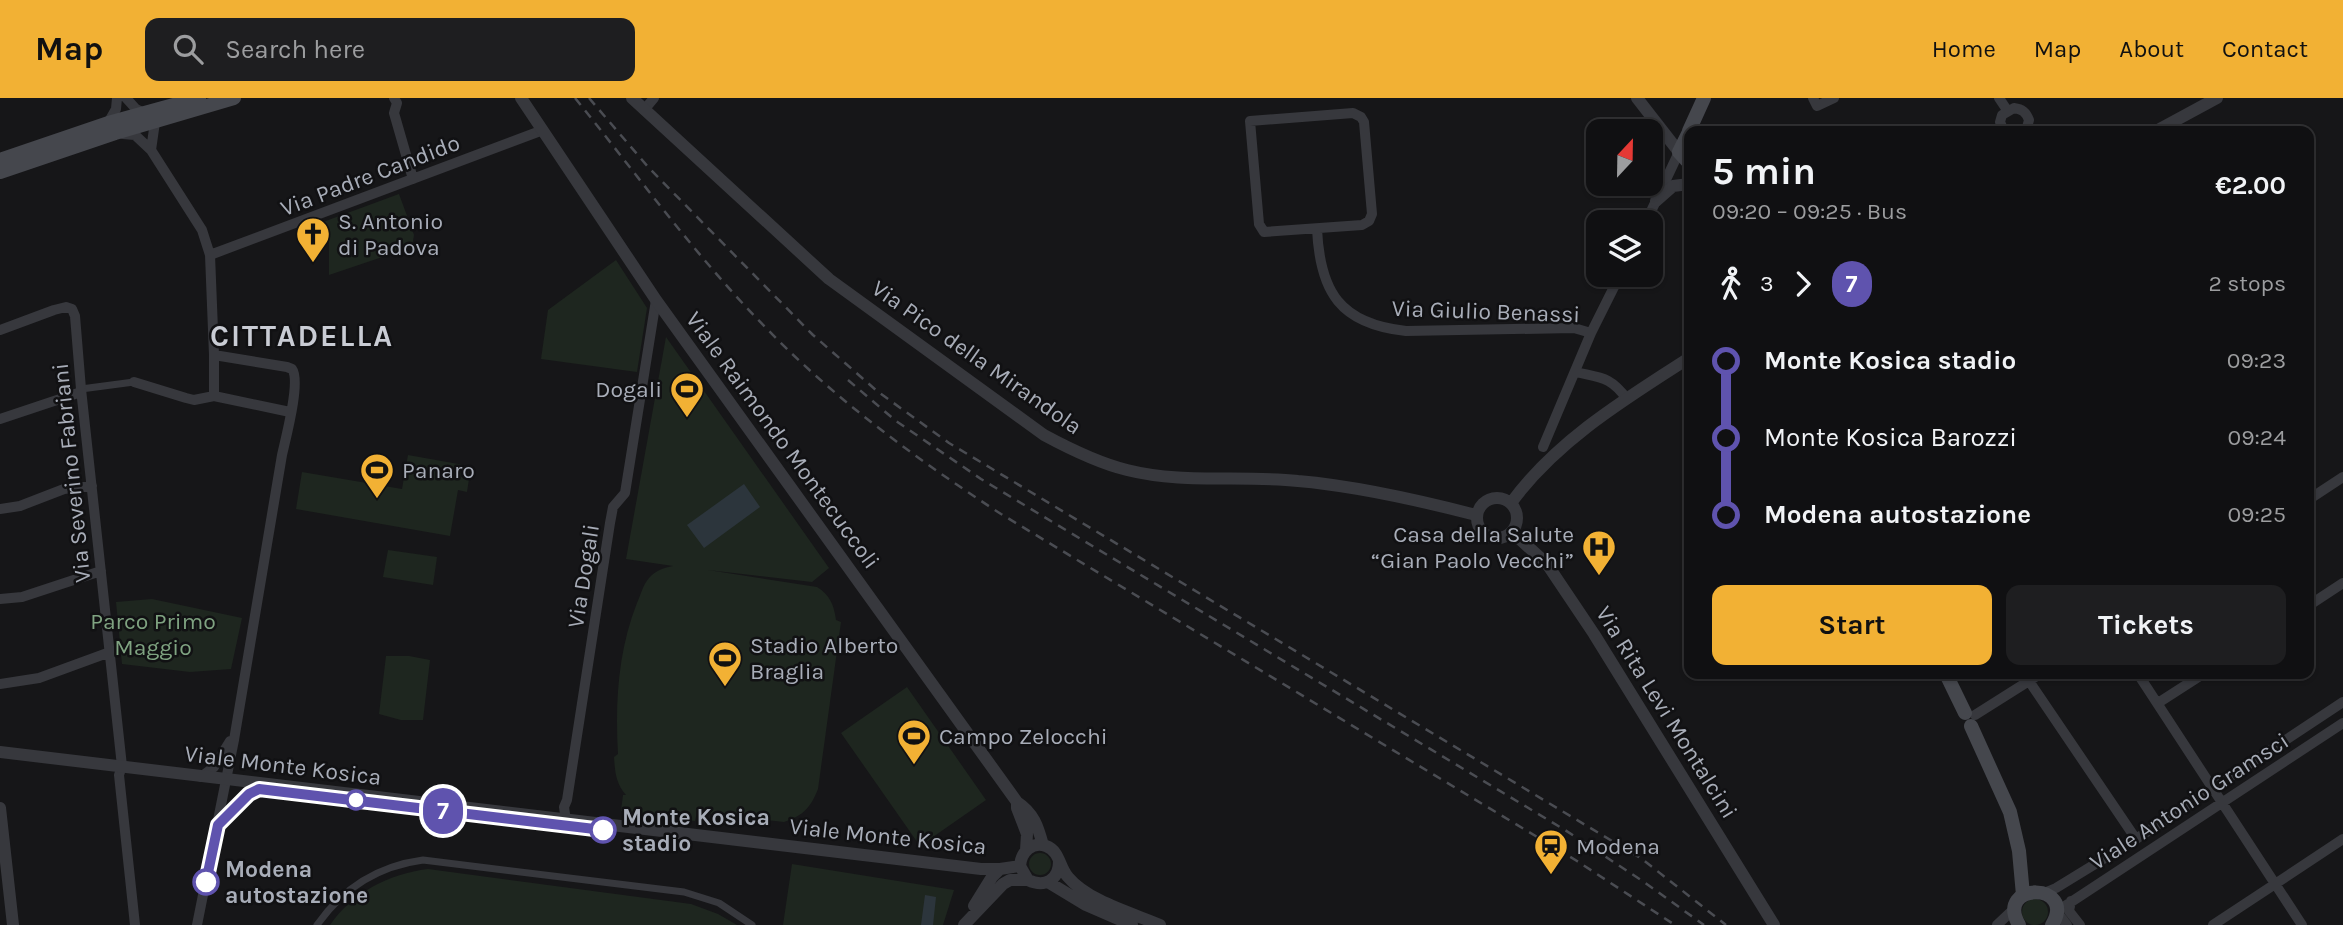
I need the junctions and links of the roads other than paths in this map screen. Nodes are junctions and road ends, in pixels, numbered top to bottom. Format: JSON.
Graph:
{"nodes":[{"id":1,"x":117,"y":98,"type":"edge"},
{"id":2,"x":126,"y":98,"type":"edge"},
{"id":3,"x":199,"y":98,"type":"edge"},
{"id":4,"x":234,"y":98,"type":"edge"},
{"id":5,"x":394,"y":98,"type":"edge"},
{"id":6,"x":521,"y":98,"type":"edge"},
{"id":7,"x":632,"y":98,"type":"edge"},
{"id":8,"x":654,"y":98,"type":"edge"},
{"id":9,"x":1637,"y":98,"type":"edge"},
{"id":10,"x":1813,"y":98,"type":"edge"},
{"id":11,"x":1834,"y":98,"type":"edge"},
{"id":12,"x":1999,"y":98,"type":"edge"},
{"id":13,"x":2217,"y":98,"type":"edge"},
{"id":14,"x":1702,"y":102,"type":"edge"},
{"id":15,"x":644,"y":110,"type":"junction"},
{"id":16,"x":2007,"y":110,"type":"junction"},
{"id":17,"x":151,"y":118,"type":"junction"},
{"id":18,"x":1692,"y":126,"type":"edge"},
{"id":19,"x":1699,"y":126,"type":"edge"},
{"id":20,"x":2002,"y":126,"type":"edge"},
{"id":21,"x":2027,"y":126,"type":"edge"},
{"id":22,"x":2165,"y":126,"type":"edge"},
{"id":23,"x":112,"y":128,"type":"junction"},
{"id":24,"x":543,"y":130,"type":"junction"},
{"id":25,"x":151,"y":150,"type":"junction"},
{"id":26,"x":1684,"y":158,"type":"edge"},
{"id":27,"x":0,"y":160,"type":"edge"},
{"id":28,"x":0,"y":172,"type":"edge"},
{"id":29,"x":413,"y":179,"type":"junction"},
{"id":30,"x":1684,"y":185,"type":"edge"},
{"id":31,"x":1656,"y":201,"type":"junction"},
{"id":32,"x":1652,"y":210,"type":"edge"},
{"id":33,"x":1317,"y":229,"type":"junction"},
{"id":34,"x":210,"y":255,"type":"junction"},
{"id":35,"x":1614,"y":287,"type":"edge"},
{"id":36,"x":656,"y":300,"type":"junction"},
{"id":37,"x":0,"y":330,"type":"edge"},
{"id":38,"x":1591,"y":334,"type":"junction"},
{"id":39,"x":214,"y":355,"type":"junction"},
{"id":40,"x":1684,"y":361,"type":"edge"},
{"id":41,"x":1574,"y":372,"type":"junction"},
{"id":42,"x":134,"y":382,"type":"joint"},
{"id":43,"x":81,"y":391,"type":"junction"},
{"id":44,"x":214,"y":396,"type":"junction"},
{"id":45,"x":1627,"y":400,"type":"junction"},
{"id":46,"x":290,"y":412,"type":"junction"},
{"id":47,"x":0,"y":419,"type":"edge"},
{"id":48,"x":1543,"y":447,"type":"dead end"},
{"id":49,"x":2343,"y":477,"type":"edge"},
{"id":50,"x":92,"y":486,"type":"junction"},
{"id":51,"x":2314,"y":496,"type":"edge"},
{"id":52,"x":1511,"y":503,"type":"junction"},
{"id":53,"x":0,"y":509,"type":"edge"},
{"id":54,"x":1476,"y":515,"type":"junction"},
{"id":55,"x":1512,"y":531,"type":"junction"},
{"id":56,"x":101,"y":571,"type":"junction"},
{"id":57,"x":2343,"y":583,"type":"edge"},
{"id":58,"x":0,"y":598,"type":"edge"},
{"id":59,"x":2314,"y":602,"type":"edge"},
{"id":60,"x":110,"y":652,"type":"junction"},
{"id":61,"x":1949,"y":679,"type":"edge"},
{"id":62,"x":2032,"y":679,"type":"edge"},
{"id":63,"x":2141,"y":679,"type":"edge"},
{"id":64,"x":2196,"y":679,"type":"edge"},
{"id":65,"x":2029,"y":681,"type":"junction"},
{"id":66,"x":0,"y":684,"type":"edge"},
{"id":67,"x":2343,"y":702,"type":"edge"},
{"id":68,"x":2158,"y":704,"type":"junction"},
{"id":69,"x":1970,"y":718,"type":"junction"},
{"id":70,"x":2343,"y":723,"type":"edge"},
{"id":71,"x":235,"y":731,"type":"junction"},
{"id":72,"x":0,"y":752,"type":"edge"},
{"id":73,"x":122,"y":766,"type":"junction"},
{"id":74,"x":201,"y":777,"type":"junction"},
{"id":75,"x":225,"y":780,"type":"junction"},
{"id":76,"x":2213,"y":787,"type":"junction"},
{"id":77,"x":2222,"y":801,"type":"junction"},
{"id":78,"x":1017,"y":802,"type":"junction"},
{"id":79,"x":0,"y":808,"type":"edge"},
{"id":80,"x":566,"y":821,"type":"junction"},
{"id":81,"x":2136,"y":839,"type":"junction"},
{"id":82,"x":2343,"y":839,"type":"edge"},
{"id":83,"x":1043,"y":845,"type":"junction"},
{"id":84,"x":1027,"y":850,"type":"junction"},
{"id":85,"x":1059,"y":861,"type":"junction"},
{"id":86,"x":1020,"y":866,"type":"junction"},
{"id":87,"x":1000,"y":869,"type":"junction"},
{"id":88,"x":1028,"y":880,"type":"junction"},
{"id":89,"x":1048,"y":882,"type":"junction"},
{"id":90,"x":2275,"y":884,"type":"junction"},
{"id":91,"x":2044,"y":893,"type":"junction"},
{"id":92,"x":2071,"y":901,"type":"junction"},
{"id":93,"x":2019,"y":902,"type":"junction"},
{"id":94,"x":2055,"y":919,"type":"edge"},
{"id":95,"x":13,"y":925,"type":"edge"},
{"id":96,"x":135,"y":925,"type":"edge"},
{"id":97,"x":197,"y":925,"type":"edge"},
{"id":98,"x":317,"y":925,"type":"edge"},
{"id":99,"x":752,"y":925,"type":"edge"},
{"id":100,"x":964,"y":925,"type":"edge"},
{"id":101,"x":1132,"y":925,"type":"edge"},
{"id":102,"x":1160,"y":925,"type":"edge"},
{"id":103,"x":1774,"y":925,"type":"edge"},
{"id":104,"x":1997,"y":925,"type":"edge"},
{"id":105,"x":2020,"y":925,"type":"edge"},
{"id":106,"x":2067,"y":925,"type":"edge"},
{"id":107,"x":2080,"y":925,"type":"edge"},
{"id":108,"x":2213,"y":925,"type":"edge"},
{"id":109,"x":2302,"y":925,"type":"edge"}],
"edges":[{"from":1,"to":23,"type":"street"},
{"from":2,"to":17,"type":"street"},
{"from":3,"to":17,"type":"main road"},
{"from":4,"to":17,"type":"main road"},
{"from":5,"to":29,"type":"street"},
{"from":6,"to":24,"type":"street","name":"Viale Raimondo Montecuccoli"},
{"from":7,"to":15,"type":"street","name":"Via Pico della Mirandola"},
{"from":8,"to":15,"type":"street"},
{"from":9,"to":26,"type":"street"},
{"from":10,"to":11,"type":"street"},
{"from":12,"to":16,"type":"street"},
{"from":13,"to":22,"type":"street"},
{"from":14,"to":18,"type":"main road"},
{"from":14,"to":19,"type":"street"},
{"from":15,"to":54,"type":"street","name":"Via Pico della Mirandola"},
{"from":16,"to":20,"type":"street"},
{"from":16,"to":21,"type":"street"},
{"from":17,"to":23,"type":"main road"},
{"from":17,"to":25,"type":"street"},
{"from":23,"to":25,"type":"street"},
{"from":23,"to":27,"type":"main road"},
{"from":23,"to":28,"type":"main road"},
{"from":24,"to":29,"type":"street","name":"Via Padre Candido"},
{"from":24,"to":36,"type":"street","name":"Viale Raimondo Montecuccoli"},
{"from":25,"to":34,"type":"street"},
{"from":26,"to":31,"type":"street"},
{"from":29,"to":34,"type":"street","name":"Via Padre Candido"},
{"from":30,"to":31,"type":"street"},
{"from":31,"to":32,"type":"street"},
{"from":33,"to":33,"type":"street"},
{"from":33,"to":38,"type":"street","name":"Via Giulio Benassi"},
{"from":34,"to":39,"type":"street"},
{"from":35,"to":38,"type":"street"},
{"from":36,"to":78,"type":"street","name":"Viale Raimondo Montecuccoli"},
{"from":36,"to":80,"type":"street","name":"Via Dogali"},
{"from":37,"to":43,"type":"street","name":"Via Severino Fabriani"},
{"from":38,"to":41,"type":"street"},
{"from":39,"to":44,"type":"street"},
{"from":39,"to":46,"type":"street"},
{"from":40,"to":45,"type":"street"},
{"from":41,"to":45,"type":"street"},
{"from":41,"to":48,"type":"street"},
{"from":42,"to":43,"type":"street"},
{"from":42,"to":44,"type":"street"},
{"from":43,"to":47,"type":"street"},
{"from":43,"to":50,"type":"street","name":"Via Severino Fabriani"},
{"from":44,"to":46,"type":"street"},
{"from":45,"to":52,"type":"street"},
{"from":46,"to":71,"type":"street"},
{"from":49,"to":51,"type":"street"},
{"from":50,"to":53,"type":"street"},
{"from":50,"to":56,"type":"street","name":"Via Severino Fabriani"},
{"from":52,"to":54,"type":"street"},
{"from":52,"to":55,"type":"street"},
{"from":54,"to":55,"type":"street"},
{"from":55,"to":103,"type":"street","name":"Via Rita Levi Montalcini"},
{"from":56,"to":58,"type":"street"},
{"from":56,"to":60,"type":"street","name":"Via Severino Fabriani"},
{"from":57,"to":59,"type":"street"},
{"from":60,"to":66,"type":"street"},
{"from":60,"to":73,"type":"street","name":"Via Severino Fabriani"},
{"from":61,"to":69,"type":"main road"},
{"from":62,"to":65,"type":"street"},
{"from":63,"to":68,"type":"street"},
{"from":64,"to":68,"type":"street"},
{"from":65,"to":69,"type":"street"},
{"from":65,"to":81,"type":"street","name":"Viale Antonio Gramsci"},
{"from":67,"to":76,"type":"street","name":"Viale Antonio Gramsci"},
{"from":68,"to":76,"type":"street"},
{"from":69,"to":93,"type":"main road"},
{"from":70,"to":77,"type":"street","name":"Viale Antonio Gramsci"},
{"from":71,"to":74,"type":"street"},
{"from":71,"to":75,"type":"street"},
{"from":72,"to":73,"type":"street","name":"Viale Monte Kosica"},
{"from":73,"to":74,"type":"street","name":"Viale Monte Kosica"},
{"from":73,"to":96,"type":"street","name":"Via Severino Fabriani"},
{"from":74,"to":75,"type":"street","name":"Viale Monte Kosica"},
{"from":75,"to":80,"type":"street","name":"Viale Monte Kosica"},
{"from":75,"to":97,"type":"street"},
{"from":76,"to":77,"type":"street"},
{"from":76,"to":81,"type":"street","name":"Viale Antonio Gramsci"},
{"from":77,"to":90,"type":"street"},
{"from":77,"to":92,"type":"street","name":"Viale Antonio Gramsci"},
{"from":78,"to":83,"type":"street","name":"Viale Raimondo Montecuccoli"},
{"from":78,"to":84,"type":"street","name":"Viale Raimondo Montecuccoli"},
{"from":79,"to":95,"type":"street"},
{"from":80,"to":87,"type":"street","name":"Viale Monte Kosica"},
{"from":81,"to":91,"type":"street","name":"Viale Antonio Gramsci"},
{"from":82,"to":90,"type":"street"},
{"from":83,"to":84,"type":"street"},
{"from":83,"to":85,"type":"street"},
{"from":84,"to":86,"type":"street"},
{"from":85,"to":89,"type":"street"},
{"from":85,"to":102,"type":"street"},
{"from":86,"to":87,"type":"street","name":"Viale Monte Kosica"},
{"from":86,"to":88,"type":"street"},
{"from":87,"to":100,"type":"street"},
{"from":88,"to":89,"type":"street"},
{"from":88,"to":100,"type":"street"},
{"from":89,"to":101,"type":"street"},
{"from":90,"to":108,"type":"street"},
{"from":90,"to":109,"type":"street"},
{"from":91,"to":93,"type":"main road"},
{"from":91,"to":94,"type":"main road"},
{"from":92,"to":94,"type":"street","name":"Viale Antonio Gramsci"},
{"from":92,"to":107,"type":"street"},
{"from":93,"to":104,"type":"street"},
{"from":93,"to":105,"type":"main road"},
{"from":94,"to":106,"type":"street"},
{"from":98,"to":99,"type":"street"}]}
